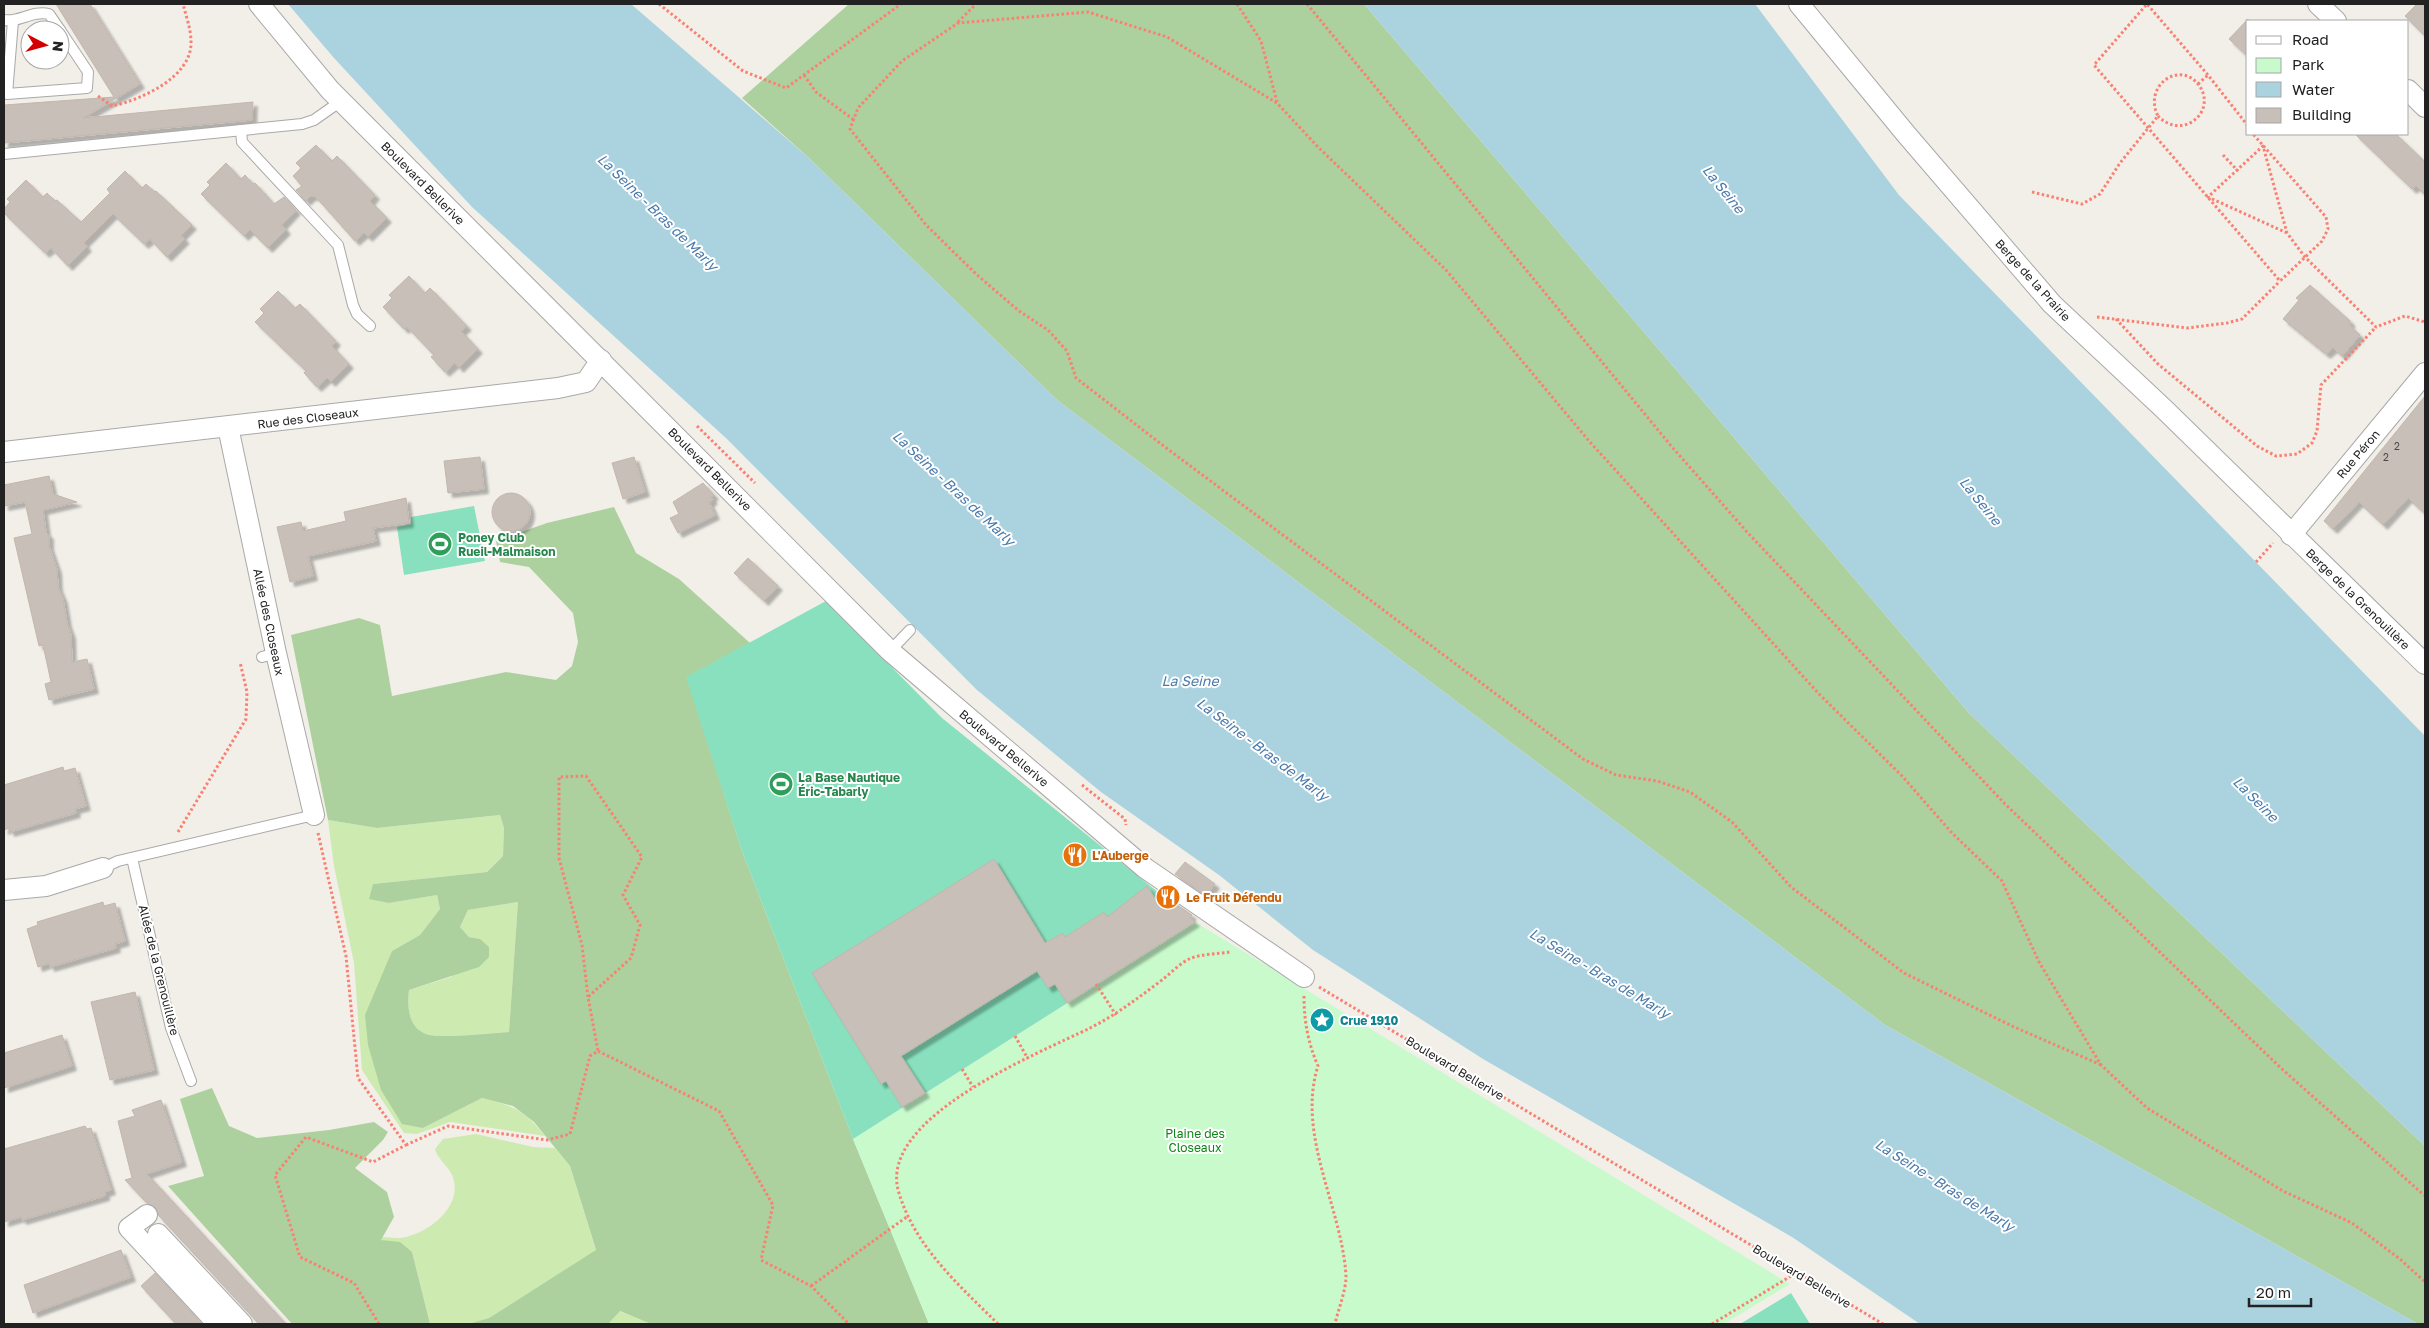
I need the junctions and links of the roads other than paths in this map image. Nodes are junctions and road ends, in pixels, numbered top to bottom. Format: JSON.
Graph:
{"nodes":[{"id":1,"x":259,"y":4,"type":"edge"},
{"id":2,"x":1799,"y":4,"type":"edge"},
{"id":3,"x":2318,"y":4,"type":"edge"},
{"id":4,"x":8,"y":20,"type":"edge"},
{"id":5,"x":53,"y":20,"type":"edge"},
{"id":6,"x":2335,"y":20,"type":"edge"},
{"id":7,"x":70,"y":45,"type":"edge"},
{"id":8,"x":2409,"y":91,"type":"edge"},
{"id":9,"x":341,"y":101,"type":"junction"},
{"id":10,"x":2425,"y":107,"type":"edge"},
{"id":11,"x":241,"y":130,"type":"junction"},
{"id":12,"x":4,"y":154,"type":"edge"},
{"id":13,"x":370,"y":326,"type":"dead end"},
{"id":14,"x":601,"y":360,"type":"junction"},
{"id":15,"x":2422,"y":383,"type":"edge"},
{"id":16,"x":228,"y":428,"type":"junction"},
{"id":17,"x":4,"y":452,"type":"edge"},
{"id":18,"x":2288,"y":532,"type":"junction"},
{"id":19,"x":910,"y":630,"type":"dead end"},
{"id":20,"x":890,"y":651,"type":"junction"},
{"id":21,"x":2425,"y":664,"type":"edge"},
{"id":22,"x":314,"y":815,"type":"joint"},
{"id":23,"x":132,"y":858,"type":"junction"},
{"id":24,"x":103,"y":868,"type":"joint"},
{"id":25,"x":4,"y":890,"type":"edge"},
{"id":26,"x":1304,"y":978,"type":"road end"},
{"id":27,"x":191,"y":1081,"type":"dead end"},
{"id":28,"x":147,"y":1215,"type":"dead end"},
{"id":29,"x":158,"y":1234,"type":"dead end"},
{"id":30,"x":218,"y":1324,"type":"edge"},
{"id":31,"x":242,"y":1324,"type":"edge"}],
"edges":[{"from":1,"to":9,"type":"street","name":"Boulevard Bellerive"},
{"from":2,"to":18,"type":"street","name":"Berge de la Prairie"},
{"from":3,"to":6,"type":"street"},
{"from":4,"to":5,"type":"lane"},
{"from":4,"to":7,"type":"lane"},
{"from":8,"to":10,"type":"street"},
{"from":9,"to":11,"type":"lane"},
{"from":9,"to":14,"type":"street","name":"Boulevard Bellerive"},
{"from":11,"to":12,"type":"lane"},
{"from":11,"to":13,"type":"lane"},
{"from":14,"to":16,"type":"street","name":"Rue des Closeaux"},
{"from":14,"to":20,"type":"street","name":"Boulevard Bellerive"},
{"from":15,"to":18,"type":"street","name":"Rue Péron"},
{"from":16,"to":17,"type":"street","name":"Rue des Closeaux"},
{"from":16,"to":22,"type":"street","name":"Allée des Closeaux"},
{"from":18,"to":21,"type":"street","name":"Berge de la Grenouillère"},
{"from":19,"to":20,"type":"lane"},
{"from":20,"to":26,"type":"street","name":"Boulevard Bellerive"},
{"from":22,"to":23,"type":"lane"},
{"from":23,"to":24,"type":"lane"},
{"from":23,"to":27,"type":"lane","name":"Allée de la Grenouillère"},
{"from":24,"to":25,"type":"street"},
{"from":28,"to":30,"type":"street"},
{"from":29,"to":31,"type":"street"}]}
